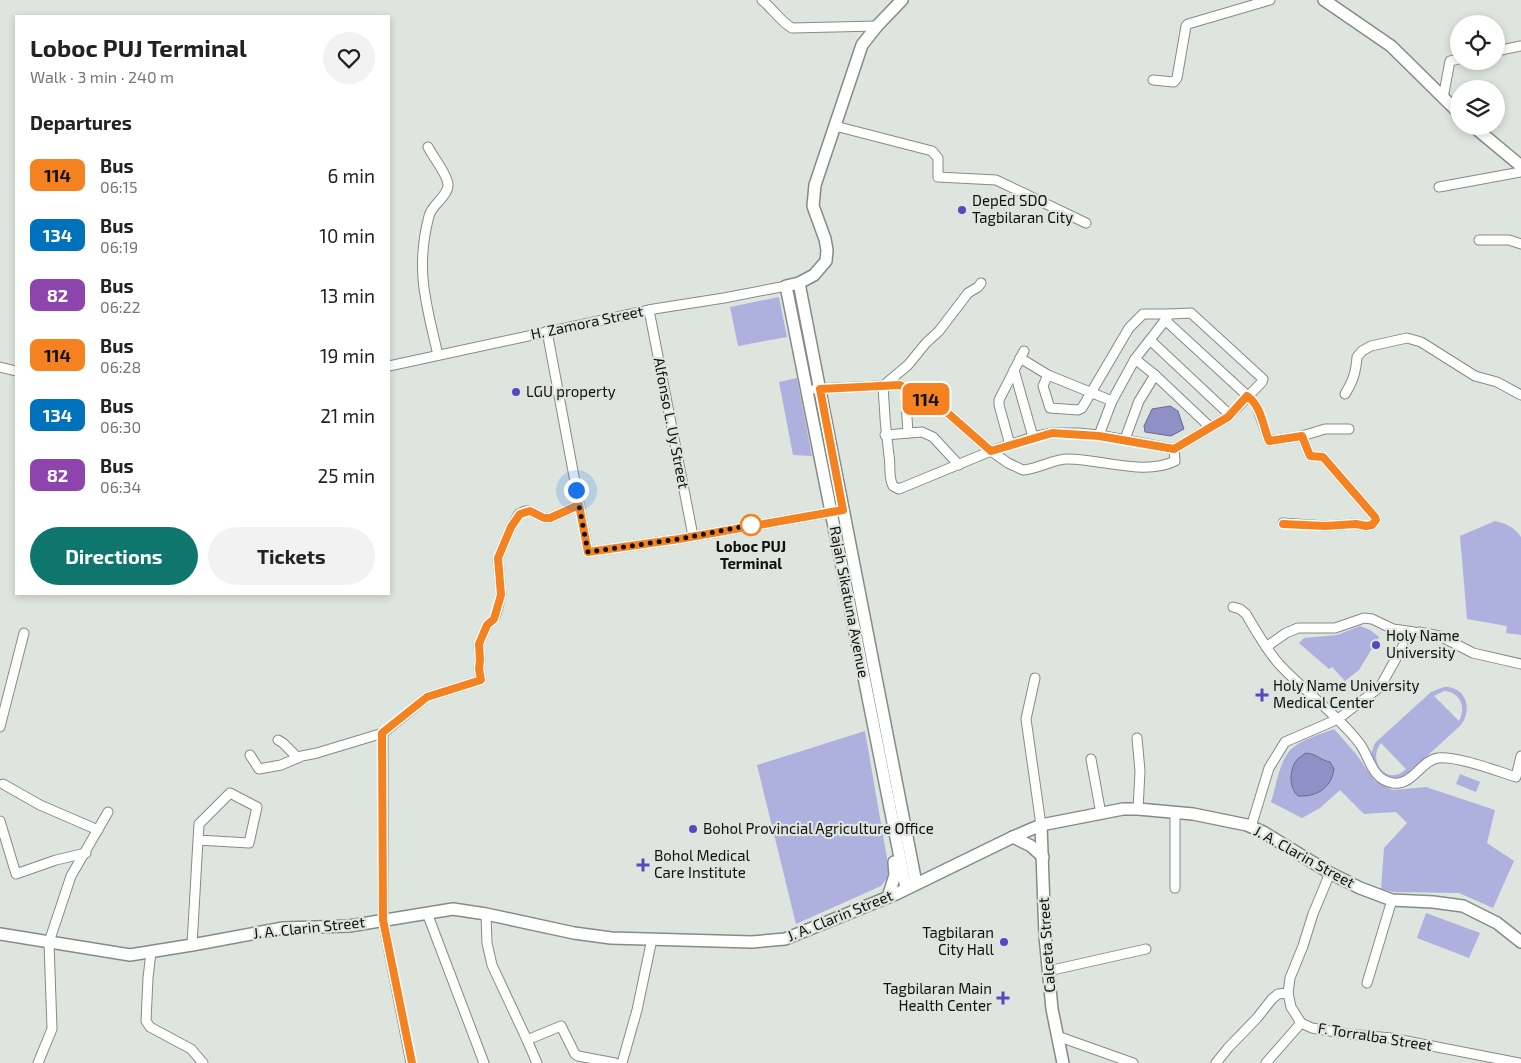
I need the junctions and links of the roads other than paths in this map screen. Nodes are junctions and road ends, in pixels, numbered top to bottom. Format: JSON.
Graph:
{"nodes":[{"id":1,"x":762,"y":0,"type":"edge"},
{"id":2,"x":902,"y":0,"type":"edge"},
{"id":3,"x":1270,"y":0,"type":"edge"},
{"id":4,"x":1324,"y":0,"type":"edge"},
{"id":5,"x":877,"y":26,"type":"junction"},
{"id":6,"x":1521,"y":46,"type":"edge"},
{"id":7,"x":1505,"y":49,"type":"edge"},
{"id":8,"x":1450,"y":61,"type":"edge"},
{"id":9,"x":1152,"y":80,"type":"dead end"},
{"id":10,"x":1443,"y":98,"type":"junction"},
{"id":11,"x":1450,"y":105,"type":"edge"},
{"id":12,"x":836,"y":126,"type":"junction"},
{"id":13,"x":1484,"y":135,"type":"edge"},
{"id":14,"x":428,"y":147,"type":"dead end"},
{"id":15,"x":1521,"y":166,"type":"edge"},
{"id":16,"x":1521,"y":172,"type":"edge"},
{"id":17,"x":1439,"y":186,"type":"dead end"},
{"id":18,"x":1086,"y":223,"type":"dead end"},
{"id":19,"x":1479,"y":240,"type":"dead end"},
{"id":20,"x":1521,"y":244,"type":"edge"},
{"id":21,"x":799,"y":283,"type":"junction"},
{"id":22,"x":980,"y":284,"type":"dead end"},
{"id":23,"x":786,"y":286,"type":"junction"},
{"id":24,"x":649,"y":310,"type":"junction"},
{"id":25,"x":1168,"y":317,"type":"junction"},
{"id":26,"x":547,"y":331,"type":"junction"},
{"id":27,"x":1150,"y":340,"type":"junction"},
{"id":28,"x":438,"y":355,"type":"junction"},
{"id":29,"x":1135,"y":360,"type":"junction"},
{"id":30,"x":390,"y":366,"type":"edge"},
{"id":31,"x":0,"y":367,"type":"edge"},
{"id":32,"x":1014,"y":370,"type":"junction"},
{"id":33,"x":15,"y":371,"type":"edge"},
{"id":34,"x":1048,"y":375,"type":"junction"},
{"id":35,"x":1155,"y":375,"type":"junction"},
{"id":36,"x":883,"y":386,"type":"junction"},
{"id":37,"x":820,"y":389,"type":"junction"},
{"id":38,"x":808,"y":390,"type":"junction"},
{"id":39,"x":1091,"y":392,"type":"junction"},
{"id":40,"x":1345,"y":394,"type":"dead end"},
{"id":41,"x":1521,"y":395,"type":"edge"},
{"id":42,"x":1247,"y":396,"type":"junction"},
{"id":43,"x":1112,"y":401,"type":"junction"},
{"id":44,"x":906,"y":402,"type":"dead end"},
{"id":45,"x":1230,"y":414,"type":"junction"},
{"id":46,"x":1210,"y":427,"type":"junction"},
{"id":47,"x":1349,"y":429,"type":"dead end"},
{"id":48,"x":908,"y":433,"type":"junction"},
{"id":49,"x":885,"y":435,"type":"junction"},
{"id":50,"x":1099,"y":436,"type":"junction"},
{"id":51,"x":1302,"y":436,"type":"junction"},
{"id":52,"x":1033,"y":438,"type":"junction"},
{"id":53,"x":1125,"y":439,"type":"junction"},
{"id":54,"x":1010,"y":445,"type":"junction"},
{"id":55,"x":1174,"y":449,"type":"junction"},
{"id":56,"x":991,"y":451,"type":"junction"},
{"id":57,"x":959,"y":465,"type":"junction"},
{"id":58,"x":840,"y":494,"type":"junction"},
{"id":59,"x":828,"y":496,"type":"junction"},
{"id":60,"x":579,"y":505,"type":"junction"},
{"id":61,"x":843,"y":510,"type":"junction"},
{"id":62,"x":831,"y":511,"type":"junction"},
{"id":63,"x":1283,"y":524,"type":"dead end"},
{"id":64,"x":693,"y":536,"type":"junction"},
{"id":65,"x":1233,"y":607,"type":"dead end"},
{"id":66,"x":1413,"y":632,"type":"junction"},
{"id":67,"x":24,"y":633,"type":"dead end"},
{"id":68,"x":1266,"y":647,"type":"junction"},
{"id":69,"x":1521,"y":664,"type":"edge"},
{"id":70,"x":1035,"y":678,"type":"dead end"},
{"id":71,"x":1338,"y":719,"type":"junction"},
{"id":72,"x":0,"y":727,"type":"edge"},
{"id":73,"x":880,"y":732,"type":"junction"},
{"id":74,"x":382,"y":733,"type":"junction"},
{"id":75,"x":1137,"y":738,"type":"dead end"},
{"id":76,"x":278,"y":740,"type":"dead end"},
{"id":77,"x":250,"y":755,"type":"dead end"},
{"id":78,"x":1521,"y":756,"type":"edge"},
{"id":79,"x":298,"y":758,"type":"junction"},
{"id":80,"x":1091,"y":759,"type":"dead end"},
{"id":81,"x":3,"y":784,"type":"dead end"},
{"id":82,"x":1138,"y":809,"type":"junction"},
{"id":83,"x":108,"y":812,"type":"dead end"},
{"id":84,"x":1175,"y":812,"type":"junction"},
{"id":85,"x":1102,"y":814,"type":"junction"},
{"id":86,"x":0,"y":822,"type":"edge"},
{"id":87,"x":1041,"y":826,"type":"junction"},
{"id":88,"x":1251,"y":827,"type":"junction"},
{"id":89,"x":98,"y":830,"type":"junction"},
{"id":90,"x":1012,"y":837,"type":"junction"},
{"id":91,"x":198,"y":840,"type":"junction"},
{"id":92,"x":896,"y":843,"type":"junction"},
{"id":93,"x":86,"y":853,"type":"junction"},
{"id":94,"x":1043,"y":857,"type":"junction"},
{"id":95,"x":1330,"y":873,"type":"junction"},
{"id":96,"x":911,"y":886,"type":"junction"},
{"id":97,"x":1175,"y":888,"type":"dead end"},
{"id":98,"x":888,"y":897,"type":"junction"},
{"id":99,"x":1392,"y":900,"type":"junction"},
{"id":100,"x":427,"y":913,"type":"junction"},
{"id":101,"x":486,"y":914,"type":"junction"},
{"id":102,"x":383,"y":920,"type":"junction"},
{"id":103,"x":0,"y":934,"type":"edge"},
{"id":104,"x":652,"y":939,"type":"junction"},
{"id":105,"x":49,"y":942,"type":"junction"},
{"id":106,"x":1521,"y":942,"type":"edge"},
{"id":107,"x":192,"y":946,"type":"junction"},
{"id":108,"x":1146,"y":949,"type":"dead end"},
{"id":109,"x":151,"y":952,"type":"junction"},
{"id":110,"x":1048,"y":971,"type":"junction"},
{"id":111,"x":1367,"y":983,"type":"dead end"},
{"id":112,"x":1288,"y":993,"type":"junction"},
{"id":113,"x":1301,"y":1023,"type":"junction"},
{"id":114,"x":1057,"y":1036,"type":"junction"},
{"id":115,"x":527,"y":1040,"type":"junction"},
{"id":116,"x":38,"y":1063,"type":"edge"},
{"id":117,"x":203,"y":1063,"type":"edge"},
{"id":118,"x":412,"y":1063,"type":"edge"},
{"id":119,"x":484,"y":1063,"type":"edge"},
{"id":120,"x":536,"y":1063,"type":"edge"},
{"id":121,"x":615,"y":1063,"type":"edge"},
{"id":122,"x":622,"y":1063,"type":"edge"},
{"id":123,"x":1063,"y":1063,"type":"edge"},
{"id":124,"x":1133,"y":1063,"type":"edge"},
{"id":125,"x":1216,"y":1063,"type":"edge"},
{"id":126,"x":1266,"y":1063,"type":"edge"},
{"id":127,"x":1520,"y":1063,"type":"edge"}],
"edges":[{"from":1,"to":5,"type":"street"},
{"from":2,"to":5,"type":"main road"},
{"from":3,"to":9,"type":"street"},
{"from":4,"to":10,"type":"main road"},
{"from":5,"to":12,"type":"main road"},
{"from":6,"to":7,"type":"street"},
{"from":8,"to":10,"type":"street"},
{"from":10,"to":11,"type":"main road"},
{"from":12,"to":18,"type":"street"},
{"from":12,"to":21,"type":"main road"},
{"from":13,"to":15,"type":"main road"},
{"from":14,"to":28,"type":"street"},
{"from":16,"to":17,"type":"street"},
{"from":19,"to":20,"type":"street"},
{"from":21,"to":23,"type":"main road"},
{"from":21,"to":37,"type":"main road"},
{"from":22,"to":36,"type":"street"},
{"from":23,"to":24,"type":"street","name":"H. Zamora Street"},
{"from":23,"to":38,"type":"main road","name":"Rajah Sikatuna Avenue"},
{"from":24,"to":26,"type":"street","name":"H. Zamora Street"},
{"from":24,"to":64,"type":"street","name":"Alfonso L. Uy Street"},
{"from":25,"to":27,"type":"street"},
{"from":25,"to":39,"type":"street"},
{"from":25,"to":42,"type":"street"},
{"from":25,"to":42,"type":"street"},
{"from":26,"to":28,"type":"street","name":"H. Zamora Street"},
{"from":26,"to":60,"type":"street"},
{"from":27,"to":29,"type":"street"},
{"from":27,"to":45,"type":"street"},
{"from":28,"to":30,"type":"street","name":"H. Zamora Street"},
{"from":29,"to":35,"type":"street"},
{"from":29,"to":43,"type":"street"},
{"from":31,"to":33,"type":"street"},
{"from":32,"to":34,"type":"street"},
{"from":32,"to":52,"type":"street"},
{"from":32,"to":54,"type":"street"},
{"from":34,"to":39,"type":"street"},
{"from":34,"to":39,"type":"street"},
{"from":35,"to":46,"type":"street"},
{"from":35,"to":53,"type":"street"},
{"from":36,"to":37,"type":"street"},
{"from":36,"to":49,"type":"street"},
{"from":36,"to":56,"type":"street"},
{"from":37,"to":38,"type":"street"},
{"from":37,"to":58,"type":"main road"},
{"from":38,"to":59,"type":"main road","name":"Rajah Sikatuna Avenue"},
{"from":39,"to":43,"type":"street"},
{"from":40,"to":41,"type":"street"},
{"from":42,"to":45,"type":"street"},
{"from":42,"to":51,"type":"street"},
{"from":43,"to":50,"type":"street"},
{"from":44,"to":48,"type":"street"},
{"from":45,"to":46,"type":"street"},
{"from":46,"to":55,"type":"street"},
{"from":47,"to":51,"type":"street"},
{"from":48,"to":49,"type":"street"},
{"from":48,"to":57,"type":"street"},
{"from":49,"to":57,"type":"street"},
{"from":50,"to":52,"type":"street"},
{"from":50,"to":53,"type":"street"},
{"from":51,"to":63,"type":"street"},
{"from":52,"to":54,"type":"street"},
{"from":53,"to":55,"type":"street"},
{"from":54,"to":56,"type":"street"},
{"from":55,"to":56,"type":"street"},
{"from":56,"to":57,"type":"street"},
{"from":58,"to":59,"type":"main road"},
{"from":58,"to":61,"type":"main road"},
{"from":59,"to":62,"type":"main road","name":"Rajah Sikatuna Avenue"},
{"from":60,"to":64,"type":"street"},
{"from":60,"to":74,"type":"street"},
{"from":61,"to":62,"type":"street"},
{"from":61,"to":73,"type":"main road"},
{"from":62,"to":64,"type":"street"},
{"from":62,"to":73,"type":"main road","name":"Rajah Sikatuna Avenue"},
{"from":65,"to":68,"type":"street"},
{"from":66,"to":68,"type":"street"},
{"from":66,"to":69,"type":"street"},
{"from":66,"to":71,"type":"street"},
{"from":67,"to":72,"type":"street"},
{"from":68,"to":71,"type":"street"},
{"from":70,"to":87,"type":"street"},
{"from":71,"to":78,"type":"street"},
{"from":71,"to":88,"type":"street"},
{"from":73,"to":92,"type":"main road","name":"Rajah Sikatuna Avenue"},
{"from":73,"to":96,"type":"main road"},
{"from":74,"to":79,"type":"street"},
{"from":74,"to":102,"type":"street"},
{"from":75,"to":82,"type":"street"},
{"from":76,"to":79,"type":"street"},
{"from":77,"to":79,"type":"street"},
{"from":80,"to":85,"type":"street"},
{"from":81,"to":89,"type":"street"},
{"from":82,"to":84,"type":"main road","name":"J. A. Clarin Street"},
{"from":82,"to":85,"type":"main road","name":"J. A. Clarin Street"},
{"from":83,"to":89,"type":"street"},
{"from":84,"to":88,"type":"main road","name":"J. A. Clarin Street"},
{"from":84,"to":97,"type":"street"},
{"from":85,"to":87,"type":"main road","name":"J. A. Clarin Street"},
{"from":86,"to":93,"type":"street"},
{"from":87,"to":90,"type":"main road","name":"J. A. Clarin Street"},
{"from":87,"to":94,"type":"main road","name":"Calceta Street"},
{"from":88,"to":95,"type":"main road","name":"J. A. Clarin Street"},
{"from":89,"to":93,"type":"street"},
{"from":90,"to":94,"type":"main road"},
{"from":90,"to":96,"type":"main road","name":"J. A. Clarin Street"},
{"from":91,"to":91,"type":"street"},
{"from":91,"to":107,"type":"street"},
{"from":92,"to":96,"type":"main road","name":"Rajah Sikatuna Avenue"},
{"from":92,"to":98,"type":"main road"},
{"from":93,"to":105,"type":"street"},
{"from":94,"to":110,"type":"main road","name":"Calceta Street"},
{"from":95,"to":99,"type":"main road","name":"J. A. Clarin Street"},
{"from":95,"to":112,"type":"street"},
{"from":96,"to":98,"type":"main road","name":"J. A. Clarin Street"},
{"from":98,"to":104,"type":"main road","name":"J. A. Clarin Street"},
{"from":99,"to":106,"type":"main road","name":"J. A. Clarin Street"},
{"from":99,"to":111,"type":"street"},
{"from":100,"to":101,"type":"main road","name":"J. A. Clarin Street"},
{"from":100,"to":102,"type":"main road","name":"J. A. Clarin Street"},
{"from":100,"to":119,"type":"street"},
{"from":101,"to":104,"type":"main road","name":"J. A. Clarin Street"},
{"from":101,"to":115,"type":"street"},
{"from":102,"to":107,"type":"main road","name":"J. A. Clarin Street"},
{"from":102,"to":118,"type":"street"},
{"from":103,"to":105,"type":"main road","name":"J. A. Clarin Street"},
{"from":104,"to":122,"type":"street"},
{"from":105,"to":109,"type":"main road","name":"J. A. Clarin Street"},
{"from":105,"to":116,"type":"street"},
{"from":107,"to":109,"type":"main road","name":"J. A. Clarin Street"},
{"from":108,"to":110,"type":"street"},
{"from":109,"to":117,"type":"street"},
{"from":110,"to":114,"type":"main road","name":"Calceta Street"},
{"from":112,"to":113,"type":"street","name":"F. Torralba Street"},
{"from":112,"to":125,"type":"street"},
{"from":113,"to":126,"type":"street"},
{"from":113,"to":127,"type":"street","name":"F. Torralba Street"},
{"from":114,"to":123,"type":"main road","name":"Calceta Street"},
{"from":114,"to":124,"type":"street"},
{"from":115,"to":120,"type":"street"},
{"from":115,"to":121,"type":"street"}]}
